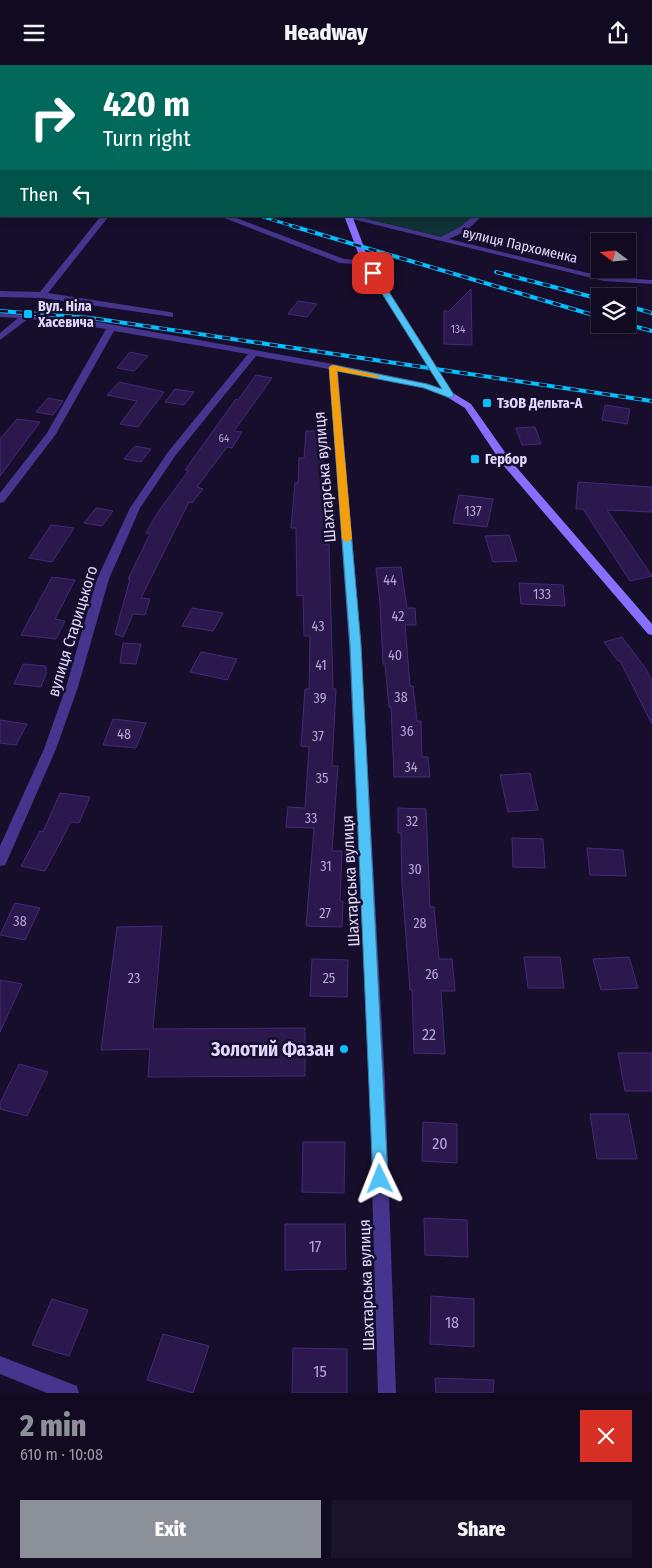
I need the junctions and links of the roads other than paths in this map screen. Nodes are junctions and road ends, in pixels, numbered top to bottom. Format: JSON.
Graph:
{"nodes":[{"id":1,"x":104,"y":217,"type":"edge"},
{"id":2,"x":226,"y":217,"type":"edge"},
{"id":3,"x":348,"y":217,"type":"edge"},
{"id":4,"x":477,"y":217,"type":"edge"},
{"id":5,"x":441,"y":240,"type":"junction"},
{"id":6,"x":366,"y":260,"type":"junction"},
{"id":7,"x":652,"y":282,"type":"edge"},
{"id":8,"x":0,"y":294,"type":"edge"},
{"id":9,"x":42,"y":295,"type":"junction"},
{"id":10,"x":0,"y":314,"type":"edge"},
{"id":11,"x":26,"y":315,"type":"junction"},
{"id":12,"x":170,"y":315,"type":"dead end"},
{"id":13,"x":112,"y":327,"type":"junction"},
{"id":14,"x":0,"y":337,"type":"edge"},
{"id":15,"x":254,"y":353,"type":"junction"},
{"id":16,"x":333,"y":367,"type":"junction"},
{"id":17,"x":450,"y":395,"type":"junction"},
{"id":18,"x":0,"y":500,"type":"edge"},
{"id":19,"x":652,"y":631,"type":"edge"},
{"id":20,"x":0,"y":861,"type":"edge"},
{"id":21,"x":0,"y":1365,"type":"edge"},
{"id":22,"x":70,"y":1393,"type":"edge"},
{"id":23,"x":387,"y":1393,"type":"edge"}],
"edges":[{"from":1,"to":9,"type":"street"},
{"from":2,"to":6,"type":"street"},
{"from":3,"to":5,"type":"street","name":"вулиця Пархоменка"},
{"from":3,"to":6,"type":"street"},
{"from":4,"to":5,"type":"street"},
{"from":5,"to":7,"type":"street","name":"вулиця Пархоменка"},
{"from":6,"to":17,"type":"street"},
{"from":8,"to":9,"type":"street"},
{"from":9,"to":12,"type":"street"},
{"from":10,"to":11,"type":"street"},
{"from":11,"to":13,"type":"street"},
{"from":11,"to":14,"type":"street"},
{"from":13,"to":15,"type":"street"},
{"from":13,"to":18,"type":"street"},
{"from":15,"to":16,"type":"street"},
{"from":15,"to":20,"type":"street","name":"вулиця Старицького"},
{"from":16,"to":17,"type":"street"},
{"from":16,"to":23,"type":"street","name":"Шахтарська вулиця"},
{"from":17,"to":19,"type":"street"},
{"from":21,"to":22,"type":"street"}]}
